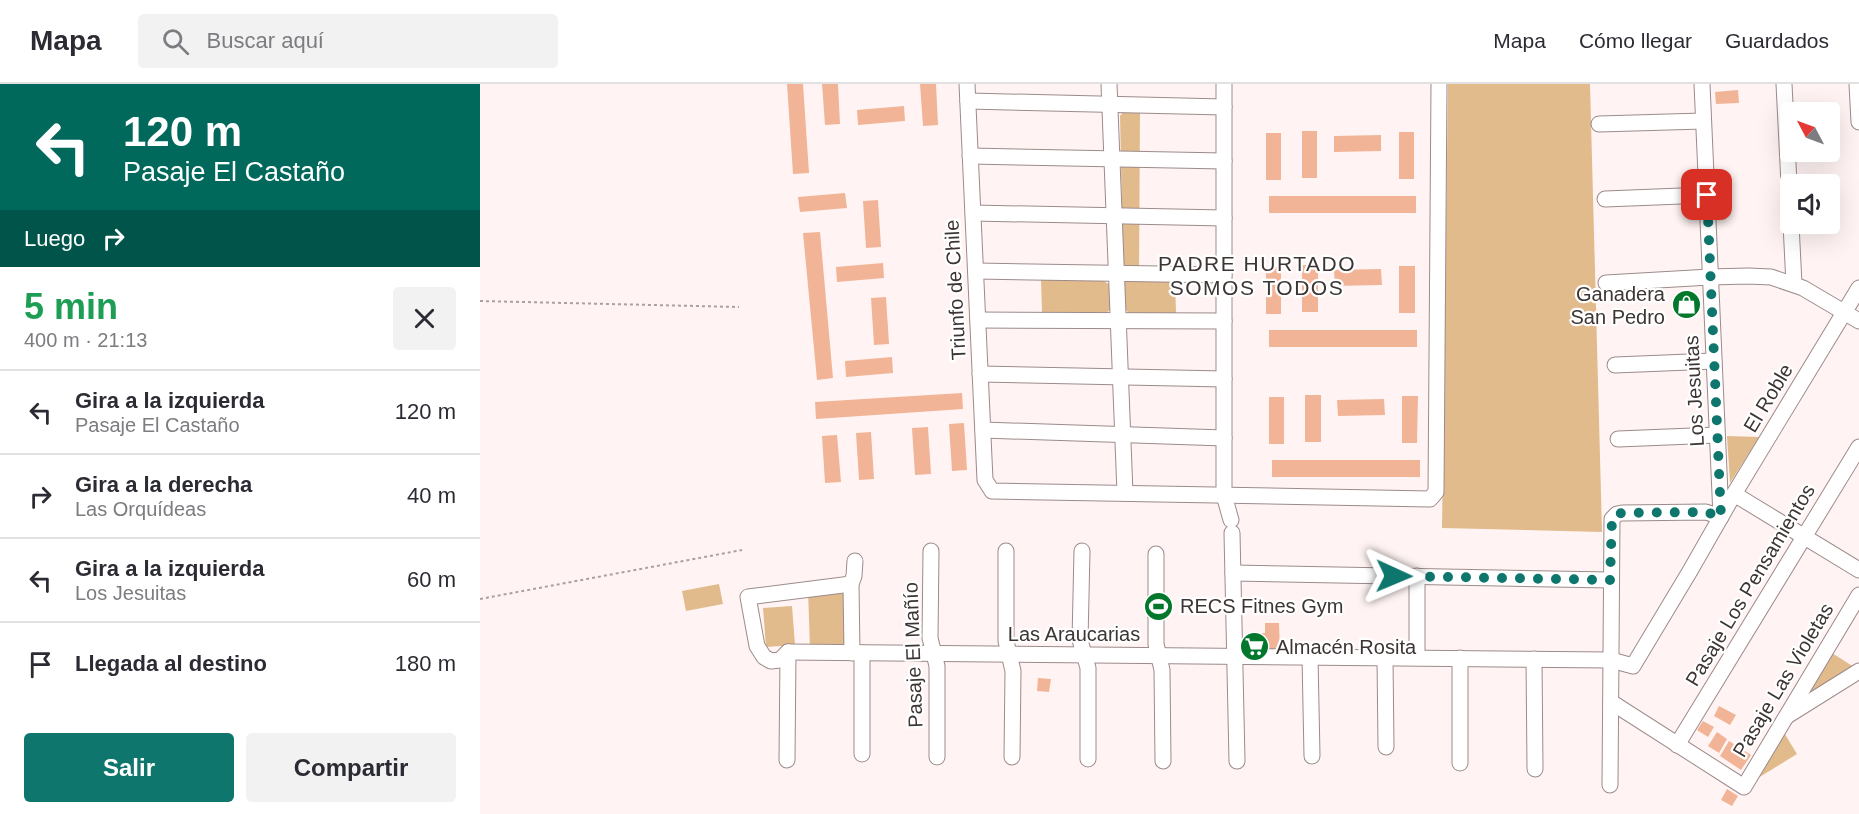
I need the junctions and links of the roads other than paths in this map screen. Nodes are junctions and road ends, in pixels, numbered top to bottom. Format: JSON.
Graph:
{"nodes":[{"id":1,"x":967,"y":84,"type":"edge"},
{"id":2,"x":1109,"y":84,"type":"edge"},
{"id":3,"x":1224,"y":84,"type":"edge"},
{"id":4,"x":1439,"y":84,"type":"edge"},
{"id":5,"x":1702,"y":84,"type":"edge"},
{"id":6,"x":1784,"y":84,"type":"edge"},
{"id":7,"x":1857,"y":84,"type":"edge"},
{"id":8,"x":968,"y":101,"type":"junction"},
{"id":9,"x":1110,"y":104,"type":"junction"},
{"id":10,"x":1224,"y":107,"type":"junction"},
{"id":11,"x":1704,"y":121,"type":"junction"},
{"id":12,"x":1859,"y":122,"type":"edge"},
{"id":13,"x":1599,"y":124,"type":"dead end"},
{"id":14,"x":970,"y":156,"type":"junction"},
{"id":15,"x":1112,"y":159,"type":"junction"},
{"id":16,"x":1224,"y":161,"type":"junction"},
{"id":17,"x":1707,"y":195,"type":"junction"},
{"id":18,"x":1605,"y":198,"type":"dead end"},
{"id":19,"x":973,"y":213,"type":"junction"},
{"id":20,"x":1114,"y":216,"type":"junction"},
{"id":21,"x":1224,"y":218,"type":"junction"},
{"id":22,"x":976,"y":271,"type":"junction"},
{"id":23,"x":1117,"y":273,"type":"junction"},
{"id":24,"x":1224,"y":275,"type":"junction"},
{"id":25,"x":1710,"y":277,"type":"junction"},
{"id":26,"x":1606,"y":283,"type":"dead end"},
{"id":27,"x":1794,"y":284,"type":"junction"},
{"id":28,"x":1859,"y":288,"type":"edge"},
{"id":29,"x":1844,"y":313,"type":"junction"},
{"id":30,"x":978,"y":320,"type":"junction"},
{"id":31,"x":1118,"y":321,"type":"junction"},
{"id":32,"x":1224,"y":321,"type":"junction"},
{"id":33,"x":1859,"y":321,"type":"edge"},
{"id":34,"x":1714,"y":361,"type":"junction"},
{"id":35,"x":1615,"y":365,"type":"dead end"},
{"id":36,"x":980,"y":374,"type":"junction"},
{"id":37,"x":1121,"y":377,"type":"junction"},
{"id":38,"x":1224,"y":379,"type":"junction"},
{"id":39,"x":983,"y":430,"type":"junction"},
{"id":40,"x":1123,"y":434,"type":"junction"},
{"id":41,"x":1718,"y":435,"type":"junction"},
{"id":42,"x":1224,"y":438,"type":"junction"},
{"id":43,"x":1618,"y":439,"type":"dead end"},
{"id":44,"x":1859,"y":447,"type":"edge"},
{"id":45,"x":1125,"y":493,"type":"junction"},
{"id":46,"x":1734,"y":494,"type":"junction"},
{"id":47,"x":1224,"y":495,"type":"junction"},
{"id":48,"x":1721,"y":517,"type":"junction"},
{"id":49,"x":1804,"y":537,"type":"junction"},
{"id":50,"x":931,"y":551,"type":"dead end"},
{"id":51,"x":1006,"y":551,"type":"dead end"},
{"id":52,"x":1082,"y":551,"type":"dead end"},
{"id":53,"x":1156,"y":554,"type":"dead end"},
{"id":54,"x":855,"y":561,"type":"dead end"},
{"id":55,"x":1859,"y":570,"type":"edge"},
{"id":56,"x":1233,"y":573,"type":"junction"},
{"id":57,"x":1417,"y":576,"type":"junction"},
{"id":58,"x":1610,"y":580,"type":"junction"},
{"id":59,"x":851,"y":584,"type":"junction"},
{"id":60,"x":1859,"y":595,"type":"edge"},
{"id":61,"x":789,"y":652,"type":"junction"},
{"id":62,"x":857,"y":653,"type":"junction"},
{"id":63,"x":934,"y":654,"type":"junction"},
{"id":64,"x":1010,"y":654,"type":"junction"},
{"id":65,"x":1084,"y":655,"type":"junction"},
{"id":66,"x":1159,"y":656,"type":"junction"},
{"id":67,"x":1234,"y":656,"type":"junction"},
{"id":68,"x":1310,"y":657,"type":"junction"},
{"id":69,"x":1385,"y":658,"type":"junction"},
{"id":70,"x":1417,"y":658,"type":"junction"},
{"id":71,"x":1460,"y":658,"type":"junction"},
{"id":72,"x":1534,"y":659,"type":"junction"},
{"id":73,"x":1611,"y":660,"type":"junction"},
{"id":74,"x":1859,"y":671,"type":"edge"},
{"id":75,"x":1611,"y":702,"type":"junction"},
{"id":76,"x":1785,"y":717,"type":"junction"},
{"id":77,"x":1677,"y":745,"type":"junction"},
{"id":78,"x":1386,"y":747,"type":"dead end"},
{"id":79,"x":862,"y":754,"type":"dead end"},
{"id":80,"x":1312,"y":756,"type":"dead end"},
{"id":81,"x":938,"y":757,"type":"dead end"},
{"id":82,"x":1012,"y":757,"type":"dead end"},
{"id":83,"x":1088,"y":759,"type":"dead end"},
{"id":84,"x":787,"y":760,"type":"dead end"},
{"id":85,"x":1163,"y":761,"type":"dead end"},
{"id":86,"x":1237,"y":761,"type":"dead end"},
{"id":87,"x":1460,"y":763,"type":"dead end"},
{"id":88,"x":1535,"y":768,"type":"dead end"},
{"id":89,"x":1610,"y":785,"type":"dead end"}],
"edges":[{"from":1,"to":8,"type":"street","name":"Triunfo de Chile"},
{"from":2,"to":9,"type":"street"},
{"from":3,"to":10,"type":"street"},
{"from":4,"to":47,"type":"street"},
{"from":5,"to":11,"type":"street","name":"Los Jesuitas"},
{"from":6,"to":27,"type":"street"},
{"from":7,"to":12,"type":"street"},
{"from":8,"to":9,"type":"street"},
{"from":8,"to":14,"type":"street","name":"Triunfo de Chile"},
{"from":9,"to":10,"type":"street"},
{"from":9,"to":15,"type":"street"},
{"from":10,"to":16,"type":"street"},
{"from":11,"to":13,"type":"street"},
{"from":11,"to":17,"type":"street","name":"Los Jesuitas"},
{"from":14,"to":15,"type":"street"},
{"from":14,"to":19,"type":"street","name":"Triunfo de Chile"},
{"from":15,"to":16,"type":"street"},
{"from":15,"to":20,"type":"street"},
{"from":16,"to":21,"type":"street"},
{"from":17,"to":18,"type":"street"},
{"from":17,"to":25,"type":"street","name":"Los Jesuitas"},
{"from":19,"to":20,"type":"street"},
{"from":19,"to":22,"type":"street","name":"Triunfo de Chile"},
{"from":20,"to":21,"type":"street"},
{"from":20,"to":23,"type":"street"},
{"from":21,"to":24,"type":"street"},
{"from":22,"to":23,"type":"street"},
{"from":22,"to":30,"type":"street","name":"Triunfo de Chile"},
{"from":23,"to":24,"type":"street"},
{"from":23,"to":31,"type":"street"},
{"from":24,"to":32,"type":"street"},
{"from":25,"to":26,"type":"street"},
{"from":25,"to":27,"type":"street"},
{"from":25,"to":34,"type":"street","name":"Los Jesuitas"},
{"from":27,"to":29,"type":"street"},
{"from":28,"to":29,"type":"street","name":"El Roble"},
{"from":29,"to":33,"type":"street"},
{"from":29,"to":46,"type":"street","name":"El Roble"},
{"from":30,"to":31,"type":"street"},
{"from":30,"to":36,"type":"street","name":"Triunfo de Chile"},
{"from":31,"to":32,"type":"street"},
{"from":31,"to":37,"type":"street"},
{"from":32,"to":38,"type":"street"},
{"from":34,"to":35,"type":"street"},
{"from":34,"to":41,"type":"street","name":"Los Jesuitas"},
{"from":36,"to":37,"type":"street"},
{"from":36,"to":39,"type":"street","name":"Triunfo de Chile"},
{"from":37,"to":38,"type":"street"},
{"from":37,"to":40,"type":"street"},
{"from":38,"to":42,"type":"street"},
{"from":39,"to":40,"type":"street"},
{"from":39,"to":45,"type":"street","name":"Triunfo de Chile"},
{"from":40,"to":42,"type":"street"},
{"from":40,"to":45,"type":"street"},
{"from":41,"to":43,"type":"street"},
{"from":41,"to":48,"type":"street","name":"Los Jesuitas"},
{"from":42,"to":47,"type":"street"},
{"from":44,"to":49,"type":"street","name":"Pasaje Los Pensamientos"},
{"from":45,"to":47,"type":"street"},
{"from":46,"to":48,"type":"street","name":"El Roble"},
{"from":46,"to":49,"type":"street"},
{"from":47,"to":56,"type":"street"},
{"from":48,"to":58,"type":"street"},
{"from":48,"to":73,"type":"street","name":"El Roble"},
{"from":49,"to":55,"type":"street"},
{"from":49,"to":77,"type":"street","name":"Pasaje Los Pensamientos"},
{"from":50,"to":63,"type":"street","name":"Pasaje El Mañío"},
{"from":51,"to":64,"type":"street"},
{"from":52,"to":65,"type":"street"},
{"from":53,"to":66,"type":"street"},
{"from":54,"to":59,"type":"street"},
{"from":56,"to":57,"type":"street"},
{"from":56,"to":67,"type":"street"},
{"from":57,"to":58,"type":"street"},
{"from":57,"to":70,"type":"street"},
{"from":58,"to":73,"type":"street"},
{"from":59,"to":61,"type":"street","name":"Las Araucarias"},
{"from":59,"to":62,"type":"street"},
{"from":60,"to":76,"type":"street","name":"Pasaje Las Violetas"},
{"from":61,"to":62,"type":"street","name":"Las Araucarias"},
{"from":61,"to":84,"type":"street"},
{"from":62,"to":63,"type":"street","name":"Las Araucarias"},
{"from":62,"to":79,"type":"street"},
{"from":63,"to":64,"type":"street","name":"Las Araucarias"},
{"from":63,"to":81,"type":"street","name":"Pasaje El Mañío"},
{"from":64,"to":65,"type":"street","name":"Las Araucarias"},
{"from":64,"to":82,"type":"street"},
{"from":65,"to":66,"type":"street","name":"Las Araucarias"},
{"from":65,"to":83,"type":"street"},
{"from":66,"to":67,"type":"street","name":"Las Araucarias"},
{"from":66,"to":85,"type":"street"},
{"from":67,"to":68,"type":"street","name":"Las Araucarias"},
{"from":67,"to":86,"type":"street"},
{"from":68,"to":69,"type":"street","name":"Las Araucarias"},
{"from":68,"to":80,"type":"street"},
{"from":69,"to":70,"type":"street","name":"Las Araucarias"},
{"from":69,"to":78,"type":"street"},
{"from":70,"to":71,"type":"street","name":"Las Araucarias"},
{"from":71,"to":72,"type":"street","name":"Las Araucarias"},
{"from":71,"to":87,"type":"street"},
{"from":72,"to":73,"type":"street","name":"Las Araucarias"},
{"from":72,"to":88,"type":"street"},
{"from":73,"to":75,"type":"street"},
{"from":74,"to":76,"type":"street"},
{"from":75,"to":77,"type":"street"},
{"from":75,"to":89,"type":"street"},
{"from":76,"to":77,"type":"street","name":"Pasaje Las Violetas"}]}
